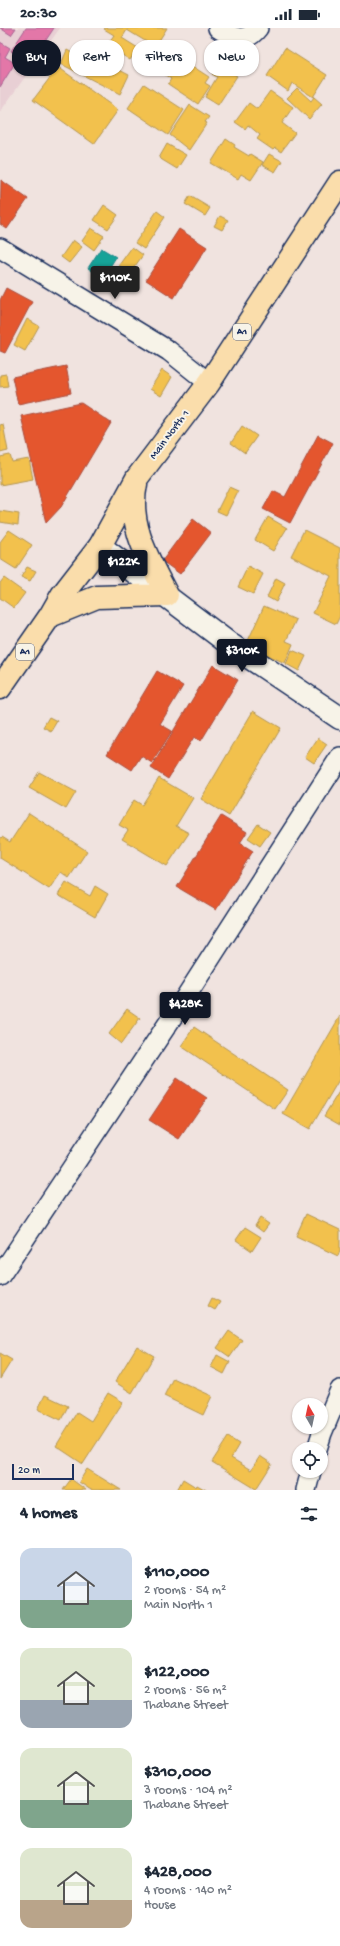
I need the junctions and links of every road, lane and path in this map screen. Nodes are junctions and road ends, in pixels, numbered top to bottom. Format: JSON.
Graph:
{"nodes":[{"id":1,"x":218,"y":28,"type":"edge"},
{"id":2,"x":258,"y":28,"type":"edge"},
{"id":3,"x":340,"y":182,"type":"edge"},
{"id":4,"x":0,"y":248,"type":"edge"},
{"id":5,"x":209,"y":383,"type":"junction"},
{"id":6,"x":137,"y":478,"type":"junction"},
{"id":7,"x":100,"y":546,"type":"junction"},
{"id":8,"x":167,"y":595,"type":"junction"},
{"id":9,"x":50,"y":616,"type":"junction"},
{"id":10,"x":0,"y":688,"type":"edge"},
{"id":11,"x":340,"y":718,"type":"edge"},
{"id":12,"x":340,"y":756,"type":"edge"},
{"id":13,"x":0,"y":1276,"type":"edge"},
{"id":14,"x":340,"y":1390,"type":"edge"},
{"id":15,"x":319,"y":1442,"type":"edge"},
{"id":16,"x":309,"y":1478,"type":"edge"},
{"id":17,"x":306,"y":1490,"type":"edge"}],
"edges":[{"from":1,"to":2,"type":"street"},
{"from":3,"to":5,"type":"main road","name":"Main North 1","number":"A1"},
{"from":4,"to":5,"type":"street"},
{"from":5,"to":6,"type":"main road","name":"Main North 1","number":"A1"},
{"from":6,"to":7,"type":"main road","name":"Main North 1","number":"A1"},
{"from":6,"to":8,"type":"main road"},
{"from":7,"to":8,"type":"street"},
{"from":7,"to":9,"type":"main road","name":"Main North 1","number":"A1"},
{"from":8,"to":9,"type":"main road"},
{"from":8,"to":11,"type":"street"},
{"from":9,"to":10,"type":"main road","name":"Main North 1","number":"A1"},
{"from":12,"to":13,"type":"street"},
{"from":14,"to":15,"type":"street"},
{"from":16,"to":17,"type":"street"}]}
